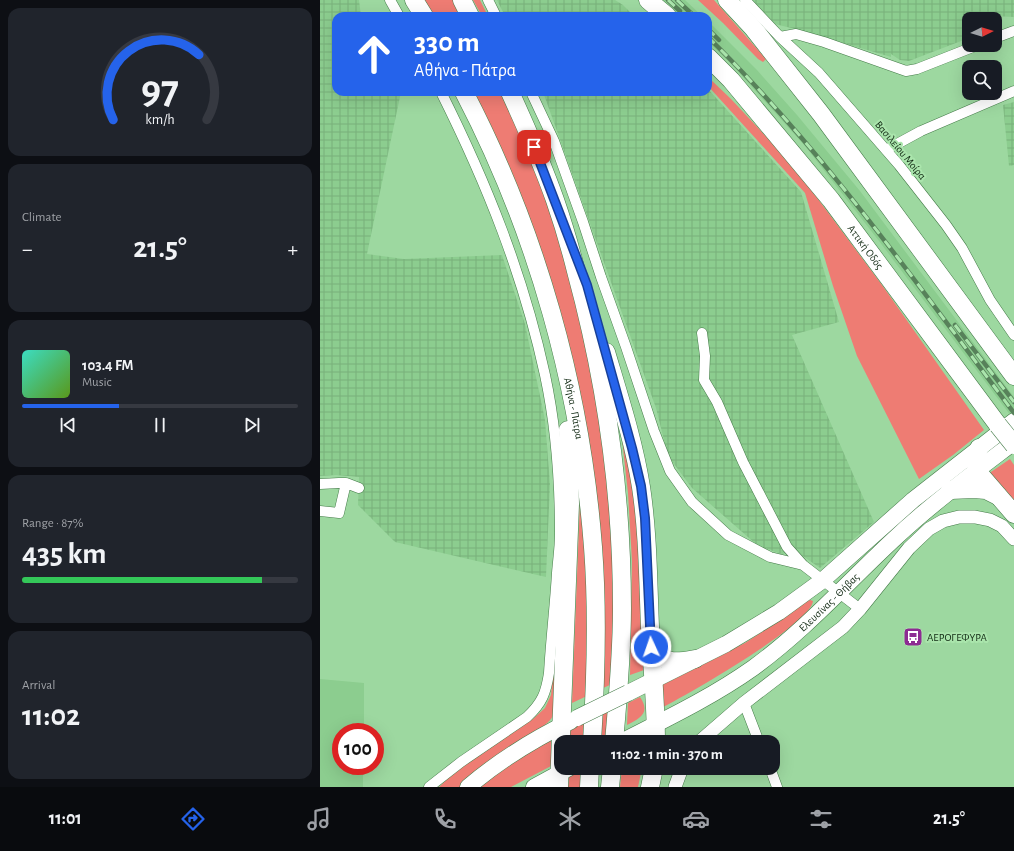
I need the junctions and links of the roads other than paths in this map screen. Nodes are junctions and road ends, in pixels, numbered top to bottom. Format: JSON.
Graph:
{"nodes":[{"id":1,"x":390,"y":0,"type":"edge"},
{"id":2,"x":414,"y":0,"type":"edge"},
{"id":3,"x":462,"y":0,"type":"edge"},
{"id":4,"x":488,"y":0,"type":"edge"},
{"id":5,"x":648,"y":0,"type":"edge"},
{"id":6,"x":727,"y":0,"type":"edge"},
{"id":7,"x":745,"y":0,"type":"edge"},
{"id":8,"x":398,"y":12,"type":"edge"},
{"id":9,"x":422,"y":12,"type":"edge"},
{"id":10,"x":468,"y":12,"type":"edge"},
{"id":11,"x":494,"y":12,"type":"edge"},
{"id":12,"x":662,"y":12,"type":"edge"},
{"id":13,"x":1014,"y":31,"type":"edge"},
{"id":14,"x":1002,"y":35,"type":"edge"},
{"id":15,"x":780,"y":37,"type":"junction"},
{"id":16,"x":962,"y":52,"type":"edge"},
{"id":17,"x":712,"y":61,"type":"edge"},
{"id":18,"x":1014,"y":91,"type":"edge"},
{"id":19,"x":443,"y":96,"type":"edge"},
{"id":20,"x":466,"y":96,"type":"edge"},
{"id":21,"x":512,"y":96,"type":"edge"},
{"id":22,"x":534,"y":96,"type":"edge"},
{"id":23,"x":886,"y":150,"type":"junction"},
{"id":24,"x":556,"y":201,"type":"junction"},
{"id":25,"x":702,"y":333,"type":"dead end"},
{"id":26,"x":1014,"y":335,"type":"edge"},
{"id":27,"x":564,"y":363,"type":"junction"},
{"id":28,"x":1014,"y":376,"type":"edge"},
{"id":29,"x":1006,"y":423,"type":"edge"},
{"id":30,"x":1014,"y":444,"type":"edge"},
{"id":31,"x":979,"y":448,"type":"junction"},
{"id":32,"x":976,"y":471,"type":"junction"},
{"id":33,"x":346,"y":483,"type":"junction"},
{"id":34,"x":320,"y":484,"type":"edge"},
{"id":35,"x":359,"y":488,"type":"dead end"},
{"id":36,"x":950,"y":490,"type":"junction"},
{"id":37,"x":998,"y":496,"type":"junction"},
{"id":38,"x":320,"y":511,"type":"edge"},
{"id":39,"x":1014,"y":514,"type":"edge"},
{"id":40,"x":1014,"y":539,"type":"edge"},
{"id":41,"x":803,"y":565,"type":"junction"},
{"id":42,"x":823,"y":580,"type":"junction"},
{"id":43,"x":839,"y":593,"type":"junction"},
{"id":44,"x":860,"y":609,"type":"junction"},
{"id":45,"x":651,"y":647,"type":"junction"},
{"id":46,"x":695,"y":659,"type":"junction"},
{"id":47,"x":653,"y":680,"type":"junction"},
{"id":48,"x":744,"y":703,"type":"junction"},
{"id":49,"x":656,"y":723,"type":"junction"},
{"id":50,"x":561,"y":726,"type":"junction"},
{"id":51,"x":592,"y":735,"type":"edge"},
{"id":52,"x":621,"y":735,"type":"edge"},
{"id":53,"x":633,"y":735,"type":"edge"},
{"id":54,"x":656,"y":735,"type":"edge"},
{"id":55,"x":708,"y":735,"type":"edge"},
{"id":56,"x":756,"y":735,"type":"edge"},
{"id":57,"x":590,"y":775,"type":"edge"},
{"id":58,"x":611,"y":775,"type":"edge"},
{"id":59,"x":653,"y":775,"type":"edge"},
{"id":60,"x":679,"y":775,"type":"edge"},
{"id":61,"x":773,"y":775,"type":"edge"},
{"id":62,"x":563,"y":776,"type":"edge"},
{"id":63,"x":429,"y":787,"type":"edge"},
{"id":64,"x":468,"y":787,"type":"edge"},
{"id":65,"x":534,"y":787,"type":"edge"},
{"id":66,"x":589,"y":787,"type":"edge"},
{"id":67,"x":610,"y":787,"type":"edge"},
{"id":68,"x":650,"y":787,"type":"edge"},
{"id":69,"x":675,"y":787,"type":"edge"},
{"id":70,"x":777,"y":787,"type":"edge"}],
"edges":[{"from":1,"to":8,"type":"street"},
{"from":2,"to":9,"type":"highway"},
{"from":3,"to":10,"type":"highway"},
{"from":4,"to":11,"type":"street"},
{"from":5,"to":12,"type":"highway"},
{"from":6,"to":28,"type":"highway"},
{"from":7,"to":15,"type":"street","name":"Βασιλείου Μοίρα"},
{"from":13,"to":14,"type":"street"},
{"from":15,"to":16,"type":"street"},
{"from":15,"to":23,"type":"street","name":"Βασιλείου Μοίρα"},
{"from":17,"to":29,"type":"highway","name":"Αττική Οδός"},
{"from":18,"to":23,"type":"street"},
{"from":19,"to":63,"type":"street"},
{"from":20,"to":27,"type":"highway","name":"Αθήνα - Πάτρα"},
{"from":21,"to":24,"type":"highway"},
{"from":22,"to":41,"type":"street"},
{"from":23,"to":26,"type":"street","name":"Βασιλείου Μοίρα"},
{"from":24,"to":45,"type":"highway"},
{"from":24,"to":52,"type":"highway"},
{"from":25,"to":41,"type":"street"},
{"from":27,"to":50,"type":"highway"},
{"from":27,"to":51,"type":"highway","name":"Αθήνα - Πάτρα"},
{"from":29,"to":30,"type":"highway","name":"Αττική Οδός","bridge":true},
{"from":29,"to":31,"type":"main road","name":"Ελευσίνας - Θήβας"},
{"from":30,"to":32,"type":"main road","name":"Ελευσίνας - Θήβας"},
{"from":31,"to":32,"type":"highway"},
{"from":31,"to":42,"type":"main road","name":"Ελευσίνας - Θήβας"},
{"from":32,"to":36,"type":"main road","name":"Ελευσίνας - Θήβας"},
{"from":32,"to":37,"type":"highway"},
{"from":33,"to":34,"type":"street"},
{"from":33,"to":35,"type":"street"},
{"from":33,"to":38,"type":"street"},
{"from":36,"to":37,"type":"highway"},
{"from":36,"to":43,"type":"main road","name":"Ελευσίνας - Θήβας"},
{"from":37,"to":39,"type":"highway"},
{"from":40,"to":44,"type":"street"},
{"from":41,"to":42,"type":"street"},
{"from":42,"to":43,"type":"street"},
{"from":42,"to":46,"type":"main road","name":"Ελευσίνας - Θήβας"},
{"from":43,"to":44,"type":"street"},
{"from":43,"to":49,"type":"main road","name":"Ελευσίνας - Θήβας"},
{"from":44,"to":48,"type":"street"},
{"from":45,"to":46,"type":"highway"},
{"from":45,"to":47,"type":"highway"},
{"from":46,"to":47,"type":"main road","name":"Ελευσίνας - Θήβας"},
{"from":47,"to":49,"type":"highway"},
{"from":47,"to":50,"type":"main road","name":"Ελευσίνας - Θήβας","bridge":true},
{"from":48,"to":55,"type":"street"},
{"from":48,"to":56,"type":"street"},
{"from":49,"to":53,"type":"main road","name":"Ελευσίνας - Θήβας"},
{"from":49,"to":54,"type":"highway"},
{"from":50,"to":62,"type":"highway"},
{"from":50,"to":64,"type":"main road","name":"Ελευσίνας - Θήβας"},
{"from":57,"to":66,"type":"highway"},
{"from":58,"to":67,"type":"highway"},
{"from":59,"to":68,"type":"highway"},
{"from":60,"to":69,"type":"street"},
{"from":61,"to":70,"type":"street"},
{"from":62,"to":65,"type":"main road"}]}
